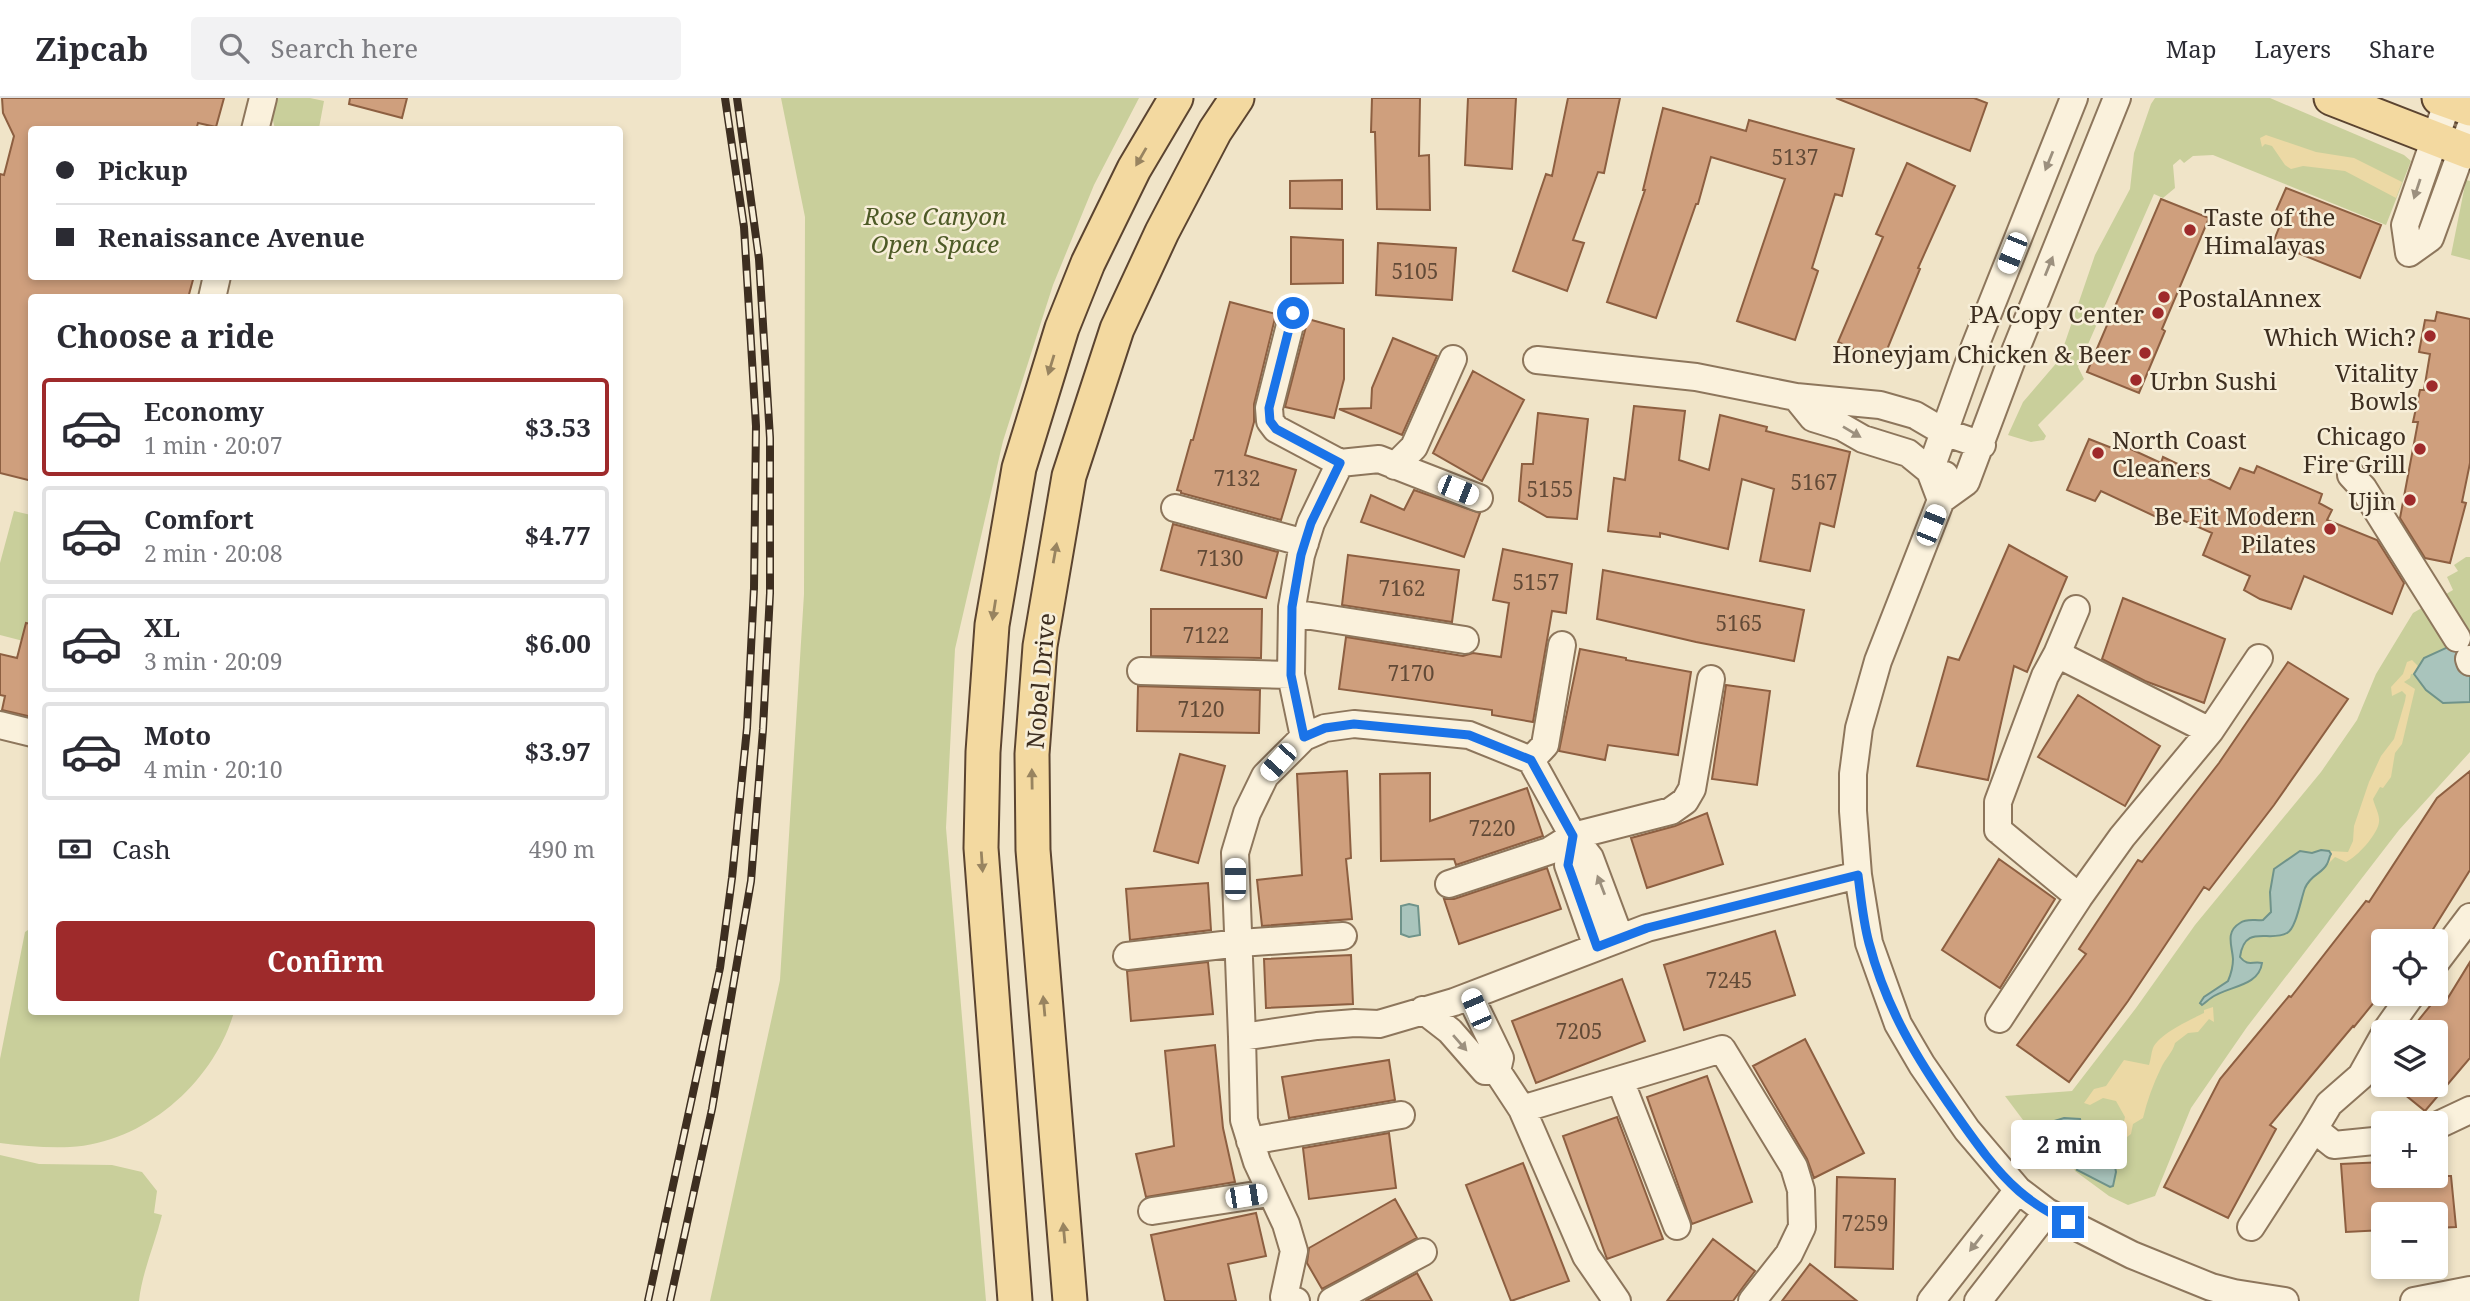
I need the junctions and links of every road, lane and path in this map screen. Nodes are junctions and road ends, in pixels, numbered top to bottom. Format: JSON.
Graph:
{"nodes":[{"id":1,"x":263,"y":98,"type":"edge"},
{"id":2,"x":1176,"y":98,"type":"edge"},
{"id":3,"x":1237,"y":98,"type":"edge"},
{"id":4,"x":2074,"y":98,"type":"edge"},
{"id":5,"x":2117,"y":98,"type":"edge"},
{"id":6,"x":2331,"y":98,"type":"edge"},
{"id":7,"x":2452,"y":103,"type":"edge"},
{"id":8,"x":256,"y":126,"type":"edge"},
{"id":9,"x":2459,"y":142,"type":"edge"},
{"id":10,"x":1293,"y":313,"type":"dead end"},
{"id":11,"x":1453,"y":359,"type":"dead end"},
{"id":12,"x":1536,"y":360,"type":"dead end"},
{"id":13,"x":1796,"y":397,"type":"junction"},
{"id":14,"x":1944,"y":432,"type":"junction"},
{"id":15,"x":1982,"y":444,"type":"junction"},
{"id":16,"x":1340,"y":463,"type":"junction"},
{"id":17,"x":1395,"y":466,"type":"junction"},
{"id":18,"x":1930,"y":471,"type":"junction"},
{"id":19,"x":2351,"y":475,"type":"dead end"},
{"id":20,"x":1966,"y":482,"type":"junction"},
{"id":21,"x":1479,"y":498,"type":"dead end"},
{"id":22,"x":1941,"y":500,"type":"junction"},
{"id":23,"x":1175,"y":509,"type":"dead end"},
{"id":24,"x":1305,"y":543,"type":"junction"},
{"id":25,"x":2076,"y":609,"type":"dead end"},
{"id":26,"x":1292,"y":612,"type":"junction"},
{"id":27,"x":1465,"y":640,"type":"dead end"},
{"id":28,"x":1562,"y":645,"type":"dead end"},
{"id":29,"x":2465,"y":653,"type":"edge"},
{"id":30,"x":2057,"y":654,"type":"junction"},
{"id":31,"x":2259,"y":658,"type":"dead end"},
{"id":32,"x":1141,"y":671,"type":"dead end"},
{"id":33,"x":1291,"y":675,"type":"junction"},
{"id":34,"x":1711,"y":679,"type":"dead end"},
{"id":35,"x":0,"y":725,"type":"edge"},
{"id":36,"x":2210,"y":731,"type":"junction"},
{"id":37,"x":28,"y":732,"type":"edge"},
{"id":38,"x":1304,"y":737,"type":"junction"},
{"id":39,"x":1531,"y":760,"type":"junction"},
{"id":40,"x":1573,"y":836,"type":"junction"},
{"id":41,"x":1858,"y":875,"type":"junction"},
{"id":42,"x":1449,"y":884,"type":"dead end"},
{"id":43,"x":2079,"y":897,"type":"junction"},
{"id":44,"x":2470,"y":917,"type":"edge"},
{"id":45,"x":1343,"y":936,"type":"dead end"},
{"id":46,"x":1240,"y":943,"type":"junction"},
{"id":47,"x":1608,"y":943,"type":"junction"},
{"id":48,"x":2448,"y":946,"type":"edge"},
{"id":49,"x":1127,"y":956,"type":"dead end"},
{"id":50,"x":1470,"y":996,"type":"junction"},
{"id":51,"x":1423,"y":1010,"type":"junction"},
{"id":52,"x":1999,"y":1019,"type":"dead end"},
{"id":53,"x":1242,"y":1037,"type":"junction"},
{"id":54,"x":2371,"y":1058,"type":"edge"},
{"id":55,"x":1497,"y":1071,"type":"junction"},
{"id":56,"x":1620,"y":1080,"type":"junction"},
{"id":57,"x":1521,"y":1109,"type":"junction"},
{"id":58,"x":2470,"y":1110,"type":"edge"},
{"id":59,"x":1401,"y":1115,"type":"dead end"},
{"id":60,"x":2448,"y":1120,"type":"edge"},
{"id":61,"x":2314,"y":1129,"type":"junction"},
{"id":62,"x":1250,"y":1141,"type":"junction"},
{"id":63,"x":2371,"y":1141,"type":"edge"},
{"id":64,"x":2018,"y":1190,"type":"junction"},
{"id":65,"x":1269,"y":1193,"type":"junction"},
{"id":66,"x":1152,"y":1211,"type":"dead end"},
{"id":67,"x":2047,"y":1212,"type":"junction"},
{"id":68,"x":1677,"y":1226,"type":"dead end"},
{"id":69,"x":2251,"y":1227,"type":"dead end"},
{"id":70,"x":1423,"y":1252,"type":"dead end"},
{"id":71,"x":2470,"y":1290,"type":"edge"},
{"id":72,"x":2232,"y":1297,"type":"edge"},
{"id":73,"x":1287,"y":1300,"type":"edge"},
{"id":74,"x":1016,"y":1301,"type":"edge"},
{"id":75,"x":1070,"y":1301,"type":"edge"},
{"id":76,"x":1332,"y":1301,"type":"edge"},
{"id":77,"x":1617,"y":1301,"type":"edge"},
{"id":78,"x":1752,"y":1301,"type":"edge"},
{"id":79,"x":1931,"y":1301,"type":"edge"},
{"id":80,"x":1978,"y":1301,"type":"edge"},
{"id":81,"x":2285,"y":1301,"type":"edge"},
{"id":82,"x":2414,"y":1301,"type":"edge"}],
"edges":[{"from":1,"to":8,"type":"street"},
{"from":2,"to":74,"type":"main road","name":"Nobel Drive","one_way":true},
{"from":75,"to":3,"type":"main road","name":"Nobel Drive","one_way":true},
{"from":4,"to":14,"type":"street","one_way":true},
{"from":15,"to":5,"type":"street","one_way":true},
{"from":6,"to":9,"type":"main road","one_way":true},
{"from":7,"to":9,"type":"street","one_way":true},
{"from":10,"to":16,"type":"street"},
{"from":11,"to":17,"type":"street"},
{"from":12,"to":13,"type":"street"},
{"from":13,"to":14,"type":"street"},
{"from":13,"to":18,"type":"street","one_way":true},
{"from":14,"to":15,"type":"street"},
{"from":14,"to":18,"type":"street"},
{"from":15,"to":20,"type":"street"},
{"from":16,"to":17,"type":"street"},
{"from":16,"to":24,"type":"street"},
{"from":17,"to":21,"type":"street"},
{"from":18,"to":20,"type":"street"},
{"from":18,"to":22,"type":"street"},
{"from":19,"to":29,"type":"street"},
{"from":20,"to":22,"type":"street"},
{"from":22,"to":41,"type":"street"},
{"from":23,"to":24,"type":"street"},
{"from":24,"to":26,"type":"street"},
{"from":25,"to":30,"type":"street"},
{"from":26,"to":27,"type":"street"},
{"from":26,"to":33,"type":"street"},
{"from":28,"to":39,"type":"street"},
{"from":30,"to":36,"type":"street"},
{"from":30,"to":43,"type":"street"},
{"from":31,"to":36,"type":"street"},
{"from":32,"to":33,"type":"street"},
{"from":33,"to":38,"type":"street"},
{"from":34,"to":40,"type":"street"},
{"from":35,"to":37,"type":"street"},
{"from":36,"to":43,"type":"street"},
{"from":38,"to":39,"type":"street"},
{"from":38,"to":46,"type":"street"},
{"from":39,"to":40,"type":"street"},
{"from":40,"to":42,"type":"street"},
{"from":40,"to":47,"type":"street"},
{"from":41,"to":47,"type":"street"},
{"from":41,"to":64,"type":"street"},
{"from":43,"to":52,"type":"street"},
{"from":44,"to":48,"type":"street"},
{"from":45,"to":46,"type":"street"},
{"from":46,"to":49,"type":"street"},
{"from":46,"to":53,"type":"street"},
{"from":47,"to":50,"type":"street"},
{"from":50,"to":51,"type":"street"},
{"from":50,"to":55,"type":"street"},
{"from":51,"to":53,"type":"street"},
{"from":51,"to":55,"type":"street","one_way":true},
{"from":53,"to":62,"type":"street"},
{"from":54,"to":61,"type":"street"},
{"from":55,"to":57,"type":"street"},
{"from":56,"to":57,"type":"street"},
{"from":56,"to":68,"type":"street"},
{"from":56,"to":78,"type":"street"},
{"from":57,"to":77,"type":"street"},
{"from":58,"to":60,"type":"street"},
{"from":59,"to":62,"type":"street"},
{"from":61,"to":63,"type":"street"},
{"from":61,"to":69,"type":"street"},
{"from":62,"to":65,"type":"street"},
{"from":64,"to":67,"type":"street"},
{"from":64,"to":79,"type":"street","one_way":true},
{"from":65,"to":66,"type":"street"},
{"from":65,"to":73,"type":"street"},
{"from":67,"to":72,"type":"street"},
{"from":67,"to":80,"type":"street"},
{"from":70,"to":76,"type":"street"},
{"from":71,"to":82,"type":"street"},
{"from":72,"to":81,"type":"street"}]}
